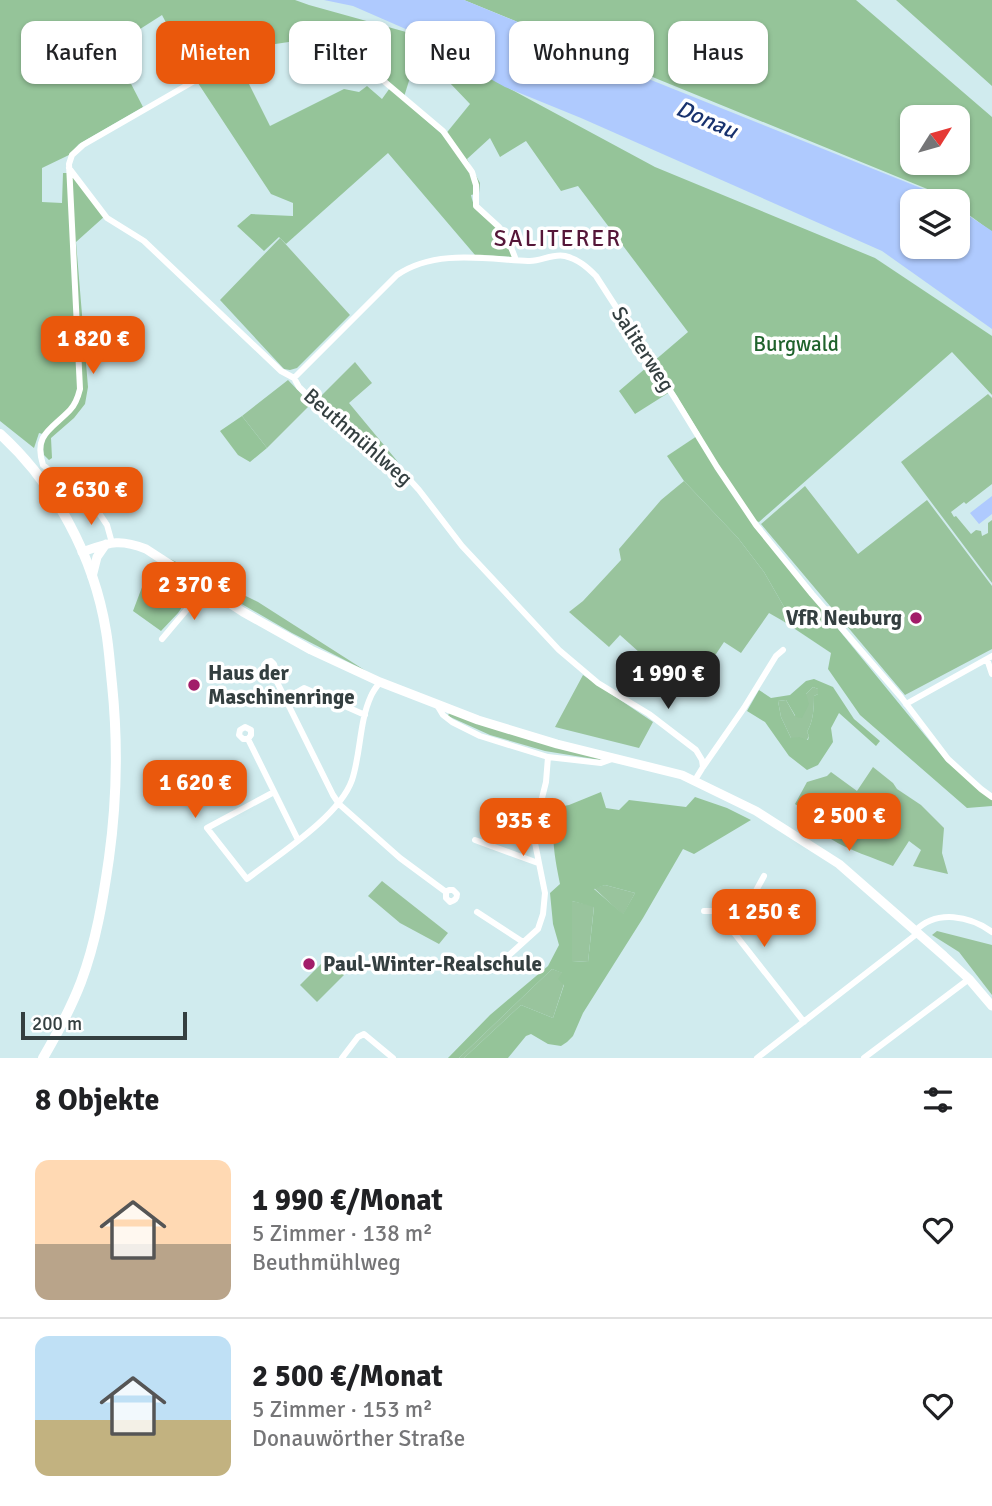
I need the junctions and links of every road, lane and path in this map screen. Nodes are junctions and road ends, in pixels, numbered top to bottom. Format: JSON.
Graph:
{"nodes":[{"id":1,"x":189,"y":84,"type":"edge"},
{"id":2,"x":387,"y":84,"type":"edge"},
{"id":3,"x":69,"y":168,"type":"junction"},
{"id":4,"x":516,"y":260,"type":"junction"},
{"id":5,"x":294,"y":378,"type":"junction"},
{"id":6,"x":0,"y":434,"type":"edge"},
{"id":7,"x":109,"y":543,"type":"junction"},
{"id":8,"x":80,"y":548,"type":"junction"},
{"id":9,"x":92,"y":577,"type":"junction"},
{"id":10,"x":203,"y":587,"type":"junction"},
{"id":11,"x":162,"y":639,"type":"dead end"},
{"id":12,"x":783,"y":650,"type":"dead end"},
{"id":13,"x":990,"y":657,"type":"edge"},
{"id":14,"x":272,"y":672,"type":"dead end"},
{"id":15,"x":992,"y":674,"type":"edge"},
{"id":16,"x":380,"y":682,"type":"junction"},
{"id":17,"x":285,"y":699,"type":"junction"},
{"id":18,"x":906,"y":704,"type":"junction"},
{"id":19,"x":437,"y":705,"type":"junction"},
{"id":20,"x":365,"y":715,"type":"junction"},
{"id":21,"x":248,"y":739,"type":"dead end"},
{"id":22,"x":548,"y":757,"type":"junction"},
{"id":23,"x":614,"y":758,"type":"junction"},
{"id":24,"x":703,"y":766,"type":"junction"},
{"id":25,"x":695,"y":780,"type":"junction"},
{"id":26,"x":274,"y":792,"type":"junction"},
{"id":27,"x":992,"y":797,"type":"edge"},
{"id":28,"x":339,"y":804,"type":"junction"},
{"id":29,"x":298,"y":840,"type":"junction"},
{"id":30,"x":475,"y":840,"type":"dead end"},
{"id":31,"x":538,"y":863,"type":"junction"},
{"id":32,"x":764,"y":876,"type":"dead end"},
{"id":33,"x":446,"y":892,"type":"dead end"},
{"id":34,"x":704,"y":911,"type":"dead end"},
{"id":35,"x":477,"y":912,"type":"dead end"},
{"id":36,"x":731,"y":929,"type":"junction"},
{"id":37,"x":917,"y":932,"type":"junction"},
{"id":38,"x":992,"y":932,"type":"edge"},
{"id":39,"x":523,"y":942,"type":"junction"},
{"id":40,"x":507,"y":957,"type":"dead end"},
{"id":41,"x":970,"y":979,"type":"junction"},
{"id":42,"x":992,"y":1006,"type":"edge"},
{"id":43,"x":804,"y":1023,"type":"junction"},
{"id":44,"x":43,"y":1058,"type":"edge"},
{"id":45,"x":342,"y":1058,"type":"edge"},
{"id":46,"x":393,"y":1058,"type":"edge"},
{"id":47,"x":757,"y":1058,"type":"edge"},
{"id":48,"x":864,"y":1058,"type":"edge"}],
"edges":[{"from":1,"to":3,"type":"street"},
{"from":2,"to":4,"type":"street"},
{"from":3,"to":5,"type":"street","name":"Beuthmühlweg"},
{"from":3,"to":7,"type":"street"},
{"from":4,"to":5,"type":"street","name":"Saliterweg"},
{"from":4,"to":18,"type":"street","name":"Saliterweg"},
{"from":5,"to":24,"type":"street","name":"Beuthmühlweg"},
{"from":6,"to":8,"type":"main road"},
{"from":7,"to":8,"type":"main road"},
{"from":7,"to":9,"type":"main road"},
{"from":7,"to":10,"type":"main road"},
{"from":8,"to":9,"type":"main road"},
{"from":9,"to":44,"type":"main road"},
{"from":10,"to":11,"type":"street"},
{"from":10,"to":16,"type":"main road"},
{"from":12,"to":24,"type":"street"},
{"from":13,"to":15,"type":"street"},
{"from":13,"to":18,"type":"street"},
{"from":14,"to":17,"type":"street"},
{"from":16,"to":19,"type":"main road"},
{"from":16,"to":20,"type":"street"},
{"from":17,"to":20,"type":"street"},
{"from":17,"to":28,"type":"street"},
{"from":18,"to":27,"type":"street","name":"Saliterweg"},
{"from":19,"to":22,"type":"street"},
{"from":19,"to":23,"type":"main road"},
{"from":20,"to":28,"type":"street"},
{"from":21,"to":26,"type":"street"},
{"from":22,"to":23,"type":"street"},
{"from":22,"to":31,"type":"street"},
{"from":23,"to":25,"type":"main road"},
{"from":24,"to":25,"type":"street"},
{"from":25,"to":37,"type":"main road"},
{"from":26,"to":29,"type":"street"},
{"from":26,"to":29,"type":"street"},
{"from":28,"to":29,"type":"street"},
{"from":28,"to":33,"type":"street"},
{"from":30,"to":31,"type":"street"},
{"from":31,"to":39,"type":"street"},
{"from":32,"to":36,"type":"street"},
{"from":34,"to":36,"type":"street"},
{"from":35,"to":39,"type":"street"},
{"from":36,"to":43,"type":"street"},
{"from":37,"to":38,"type":"street"},
{"from":37,"to":41,"type":"main road"},
{"from":37,"to":43,"type":"street"},
{"from":39,"to":40,"type":"street"},
{"from":41,"to":42,"type":"main road"},
{"from":41,"to":48,"type":"street"},
{"from":43,"to":47,"type":"street"},
{"from":45,"to":46,"type":"street"}]}
